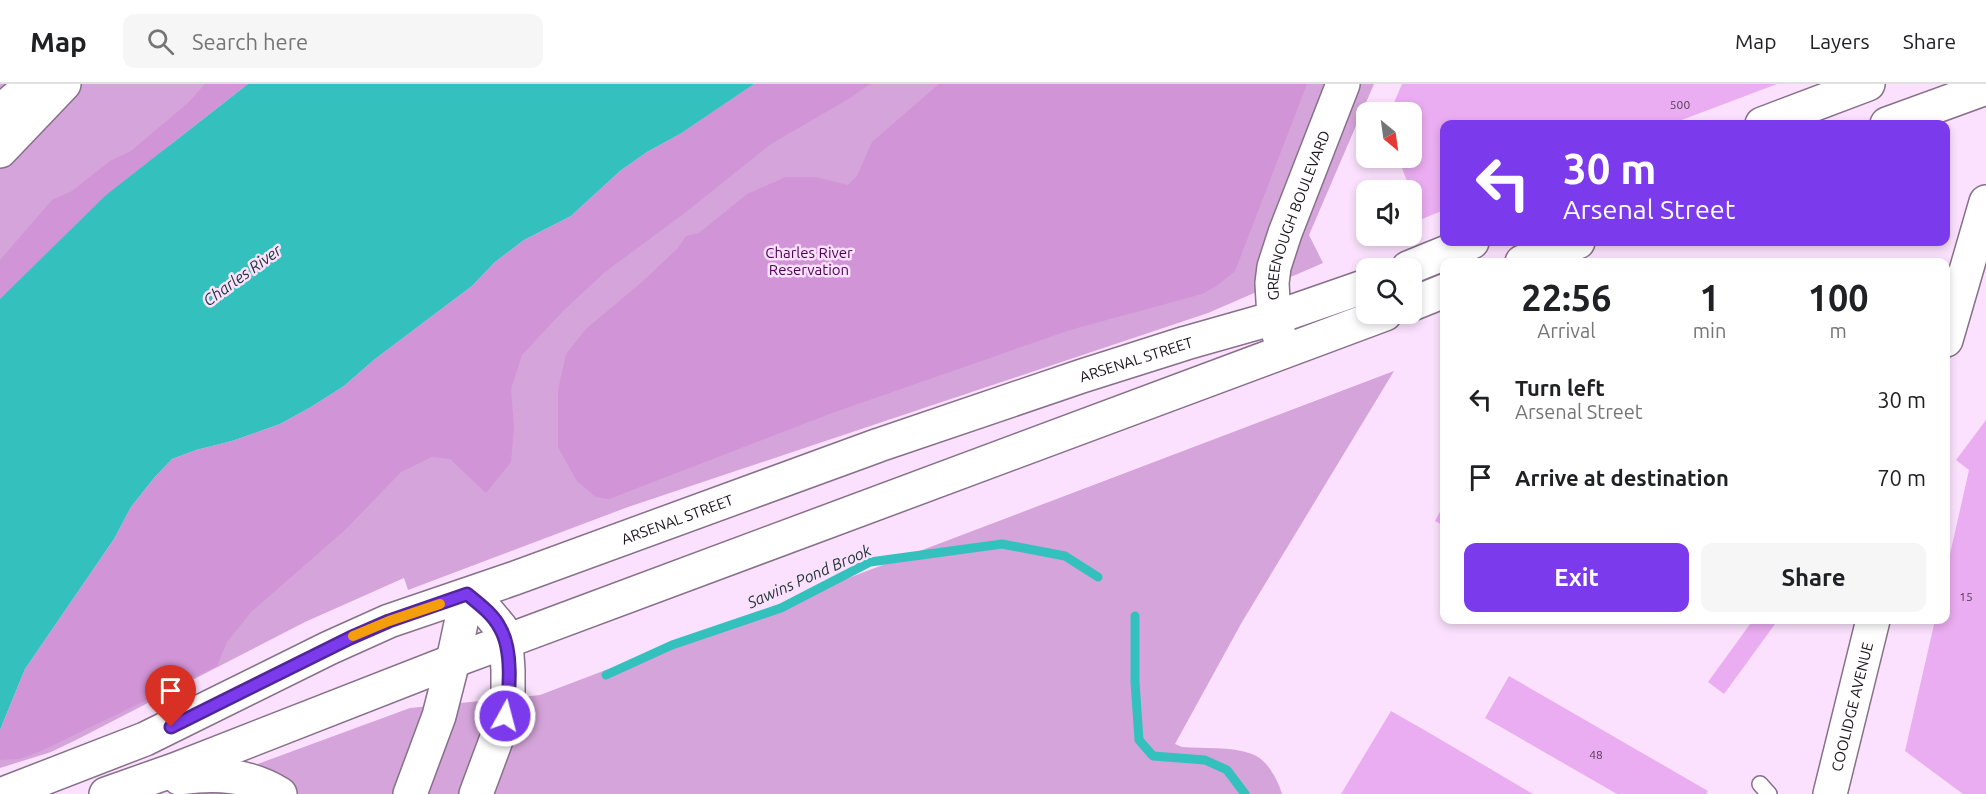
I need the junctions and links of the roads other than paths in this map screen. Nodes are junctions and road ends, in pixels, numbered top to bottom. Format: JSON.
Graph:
{"nodes":[{"id":1,"x":32,"y":84,"type":"edge"},
{"id":2,"x":64,"y":84,"type":"edge"},
{"id":3,"x":1343,"y":84,"type":"edge"},
{"id":4,"x":1868,"y":84,"type":"edge"},
{"id":5,"x":1986,"y":88,"type":"edge"},
{"id":6,"x":0,"y":112,"type":"edge"},
{"id":7,"x":1773,"y":120,"type":"edge"},
{"id":8,"x":1898,"y":120,"type":"edge"},
{"id":9,"x":0,"y":151,"type":"edge"},
{"id":10,"x":1986,"y":202,"type":"edge"},
{"id":11,"x":1463,"y":246,"type":"edge"},
{"id":12,"x":1567,"y":246,"type":"edge"},
{"id":13,"x":1533,"y":258,"type":"edge"},
{"id":14,"x":1422,"y":262,"type":"edge"},
{"id":15,"x":1356,"y":289,"type":"edge"},
{"id":16,"x":1440,"y":293,"type":"edge"},
{"id":17,"x":1422,"y":300,"type":"edge"},
{"id":18,"x":1274,"y":318,"type":"junction"},
{"id":19,"x":1358,"y":324,"type":"edge"},
{"id":20,"x":1950,"y":326,"type":"edge"},
{"id":21,"x":1284,"y":351,"type":"junction"},
{"id":22,"x":467,"y":594,"type":"junction"},
{"id":23,"x":1872,"y":624,"type":"edge"},
{"id":24,"x":505,"y":643,"type":"junction"},
{"id":25,"x":453,"y":662,"type":"junction"},
{"id":26,"x":114,"y":791,"type":"edge"},
{"id":27,"x":3,"y":794,"type":"edge"},
{"id":28,"x":280,"y":794,"type":"edge"},
{"id":29,"x":411,"y":794,"type":"edge"},
{"id":30,"x":476,"y":794,"type":"edge"},
{"id":31,"x":1830,"y":794,"type":"edge"}],
"edges":[{"from":1,"to":6,"type":"main road"},
{"from":2,"to":9,"type":"main road"},
{"from":3,"to":18,"type":"main road","name":"GREENOUGH BOULEVARD"},
{"from":4,"to":7,"type":"main road"},
{"from":5,"to":8,"type":"main road"},
{"from":10,"to":20,"type":"main road"},
{"from":11,"to":14,"type":"main road"},
{"from":12,"to":13,"type":"main road"},
{"from":15,"to":18,"type":"main road","name":"ARSENAL STREET"},
{"from":16,"to":17,"type":"main road"},
{"from":18,"to":21,"type":"main road","name":"GREENOUGH BOULEVARD"},
{"from":18,"to":22,"type":"main road","name":"ARSENAL STREET"},
{"from":19,"to":21,"type":"main road"},
{"from":21,"to":24,"type":"main road"},
{"from":22,"to":24,"type":"main road"},
{"from":22,"to":25,"type":"main road"},
{"from":22,"to":27,"type":"main road","name":"ARSENAL STREET"},
{"from":23,"to":31,"type":"main road","name":"COOLIDGE AVENUE"},
{"from":24,"to":25,"type":"main road"},
{"from":24,"to":30,"type":"main road"},
{"from":25,"to":26,"type":"main road"},
{"from":25,"to":29,"type":"main road"},
{"from":26,"to":28,"type":"main road"}]}
